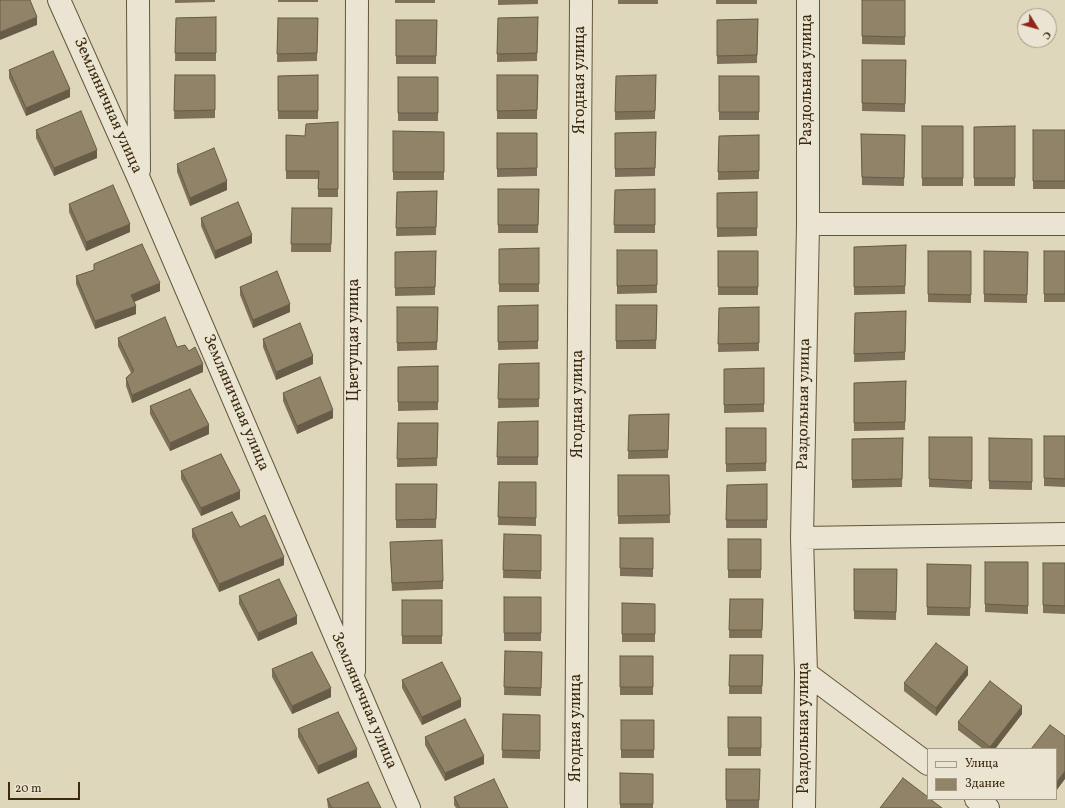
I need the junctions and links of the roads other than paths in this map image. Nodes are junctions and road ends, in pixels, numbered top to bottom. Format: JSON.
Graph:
{"nodes":[{"id":1,"x":59,"y":0,"type":"edge"},
{"id":2,"x":138,"y":0,"type":"edge"},
{"id":3,"x":357,"y":0,"type":"edge"},
{"id":4,"x":581,"y":0,"type":"edge"},
{"id":5,"x":808,"y":0,"type":"edge"},
{"id":6,"x":139,"y":179,"type":"junction"},
{"id":7,"x":808,"y":224,"type":"junction"},
{"id":8,"x":1065,"y":224,"type":"edge"},
{"id":9,"x":1065,"y":534,"type":"edge"},
{"id":10,"x":802,"y":538,"type":"junction"},
{"id":11,"x":806,"y":673,"type":"junction"},
{"id":12,"x":354,"y":680,"type":"junction"},
{"id":13,"x":927,"y":763,"type":"edge"},
{"id":14,"x":977,"y":800,"type":"edge"},
{"id":15,"x":409,"y":808,"type":"edge"},
{"id":16,"x":576,"y":808,"type":"edge"},
{"id":17,"x":804,"y":808,"type":"edge"},
{"id":18,"x":988,"y":808,"type":"edge"}],
"edges":[{"from":1,"to":6,"type":"street","name":"Земляничная улица"},
{"from":2,"to":6,"type":"street"},
{"from":3,"to":12,"type":"street","name":"Цветущая улица"},
{"from":4,"to":16,"type":"street","name":"Ягодная улица"},
{"from":5,"to":7,"type":"street","name":"Раздольная улица"},
{"from":6,"to":12,"type":"street","name":"Земляничная улица"},
{"from":7,"to":8,"type":"street"},
{"from":7,"to":10,"type":"street","name":"Раздольная улица"},
{"from":9,"to":10,"type":"street"},
{"from":10,"to":11,"type":"street","name":"Раздольная улица"},
{"from":11,"to":13,"type":"street"},
{"from":11,"to":17,"type":"street","name":"Раздольная улица"},
{"from":12,"to":15,"type":"street","name":"Земляничная улица"},
{"from":14,"to":18,"type":"street"}]}
